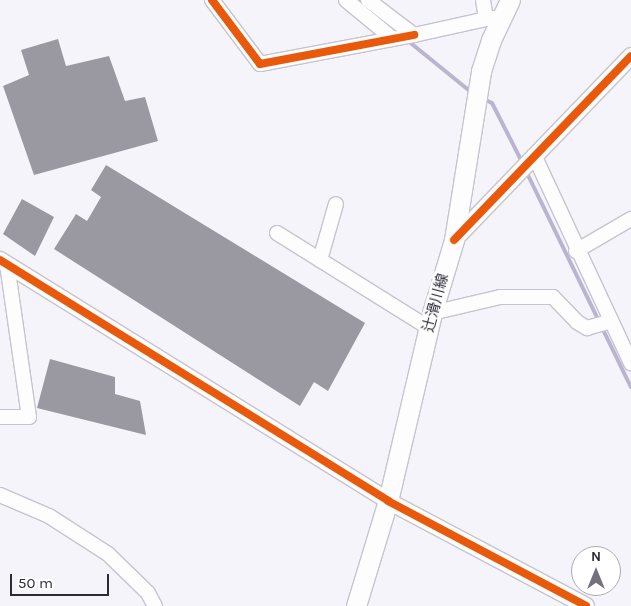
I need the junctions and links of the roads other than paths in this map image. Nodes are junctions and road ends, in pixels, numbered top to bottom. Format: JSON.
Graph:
{"nodes":[{"id":1,"x":212,"y":0,"type":"edge"},
{"id":2,"x":346,"y":0,"type":"edge"},
{"id":3,"x":368,"y":0,"type":"edge"},
{"id":4,"x":483,"y":0,"type":"edge"},
{"id":5,"x":510,"y":0,"type":"edge"},
{"id":6,"x":494,"y":18,"type":"junction"},
{"id":7,"x":414,"y":35,"type":"junction"},
{"id":8,"x":393,"y":39,"type":"junction"},
{"id":9,"x":631,"y":56,"type":"edge"},
{"id":10,"x":534,"y":155,"type":"junction"},
{"id":11,"x":336,"y":204,"type":"dead end"},
{"id":12,"x":631,"y":219,"type":"edge"},
{"id":13,"x":277,"y":233,"type":"dead end"},
{"id":14,"x":454,"y":240,"type":"junction"},
{"id":15,"x":576,"y":251,"type":"junction"},
{"id":16,"x":320,"y":260,"type":"junction"},
{"id":17,"x":4,"y":262,"type":"edge"},
{"id":18,"x":430,"y":320,"type":"junction"},
{"id":19,"x":610,"y":321,"type":"junction"},
{"id":20,"x":631,"y":363,"type":"edge"},
{"id":21,"x":0,"y":417,"type":"edge"},
{"id":22,"x":0,"y":495,"type":"edge"},
{"id":23,"x":388,"y":501,"type":"junction"},
{"id":24,"x":156,"y":606,"type":"edge"},
{"id":25,"x":356,"y":606,"type":"edge"},
{"id":26,"x":586,"y":606,"type":"edge"}],
"edges":[{"from":1,"to":8,"type":"street"},
{"from":2,"to":8,"type":"street"},
{"from":3,"to":7,"type":"street"},
{"from":4,"to":6,"type":"street"},
{"from":5,"to":6,"type":"main road","name":"辻滑川線"},
{"from":6,"to":7,"type":"street"},
{"from":6,"to":14,"type":"main road","name":"辻滑川線"},
{"from":7,"to":8,"type":"street"},
{"from":9,"to":10,"type":"street"},
{"from":10,"to":14,"type":"street"},
{"from":10,"to":15,"type":"street"},
{"from":11,"to":16,"type":"street"},
{"from":12,"to":15,"type":"street"},
{"from":13,"to":16,"type":"street"},
{"from":14,"to":18,"type":"main road","name":"辻滑川線"},
{"from":15,"to":19,"type":"street"},
{"from":16,"to":18,"type":"street"},
{"from":17,"to":21,"type":"street"},
{"from":17,"to":23,"type":"street"},
{"from":18,"to":19,"type":"street"},
{"from":18,"to":23,"type":"main road","name":"辻滑川線"},
{"from":19,"to":20,"type":"street"},
{"from":22,"to":24,"type":"street"},
{"from":23,"to":25,"type":"main road","name":"辻滑川線"},
{"from":23,"to":26,"type":"street"}]}
